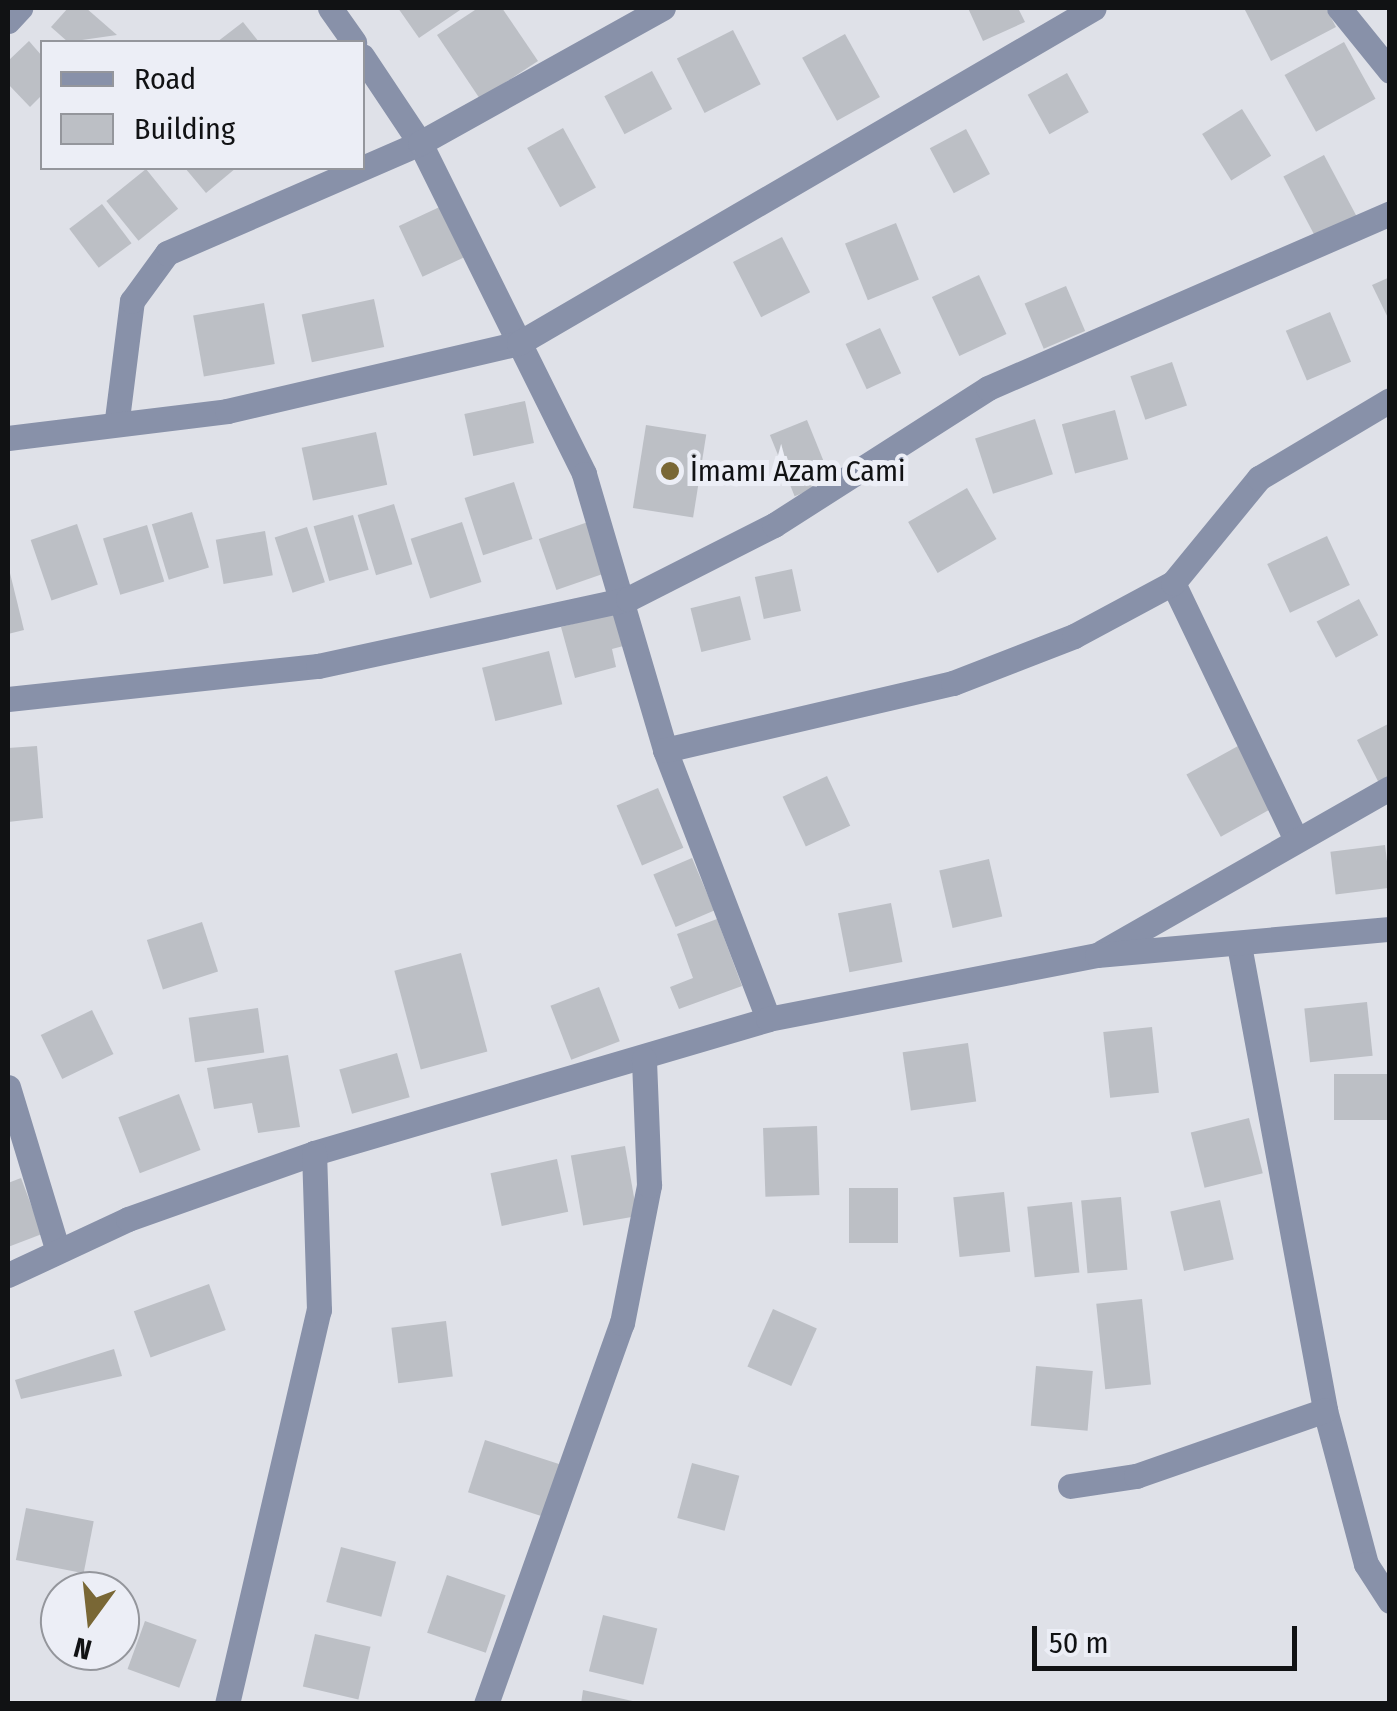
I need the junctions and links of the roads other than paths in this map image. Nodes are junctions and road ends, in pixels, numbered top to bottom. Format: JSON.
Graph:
{"nodes":[{"id":1,"x":20,"y":8,"type":"edge"},
{"id":2,"x":330,"y":8,"type":"edge"},
{"id":3,"x":663,"y":8,"type":"edge"},
{"id":4,"x":1094,"y":8,"type":"edge"},
{"id":5,"x":1340,"y":8,"type":"edge"},
{"id":6,"x":8,"y":20,"type":"edge"},
{"id":7,"x":353,"y":40,"type":"edge"},
{"id":8,"x":365,"y":60,"type":"edge"},
{"id":9,"x":1390,"y":71,"type":"edge"},
{"id":10,"x":420,"y":143,"type":"junction"},
{"id":11,"x":365,"y":167,"type":"edge"},
{"id":12,"x":358,"y":170,"type":"edge"},
{"id":13,"x":1390,"y":213,"type":"edge"},
{"id":14,"x":519,"y":344,"type":"junction"},
{"id":15,"x":1390,"y":400,"type":"edge"},
{"id":16,"x":117,"y":419,"type":"junction"},
{"id":17,"x":8,"y":438,"type":"edge"},
{"id":18,"x":1173,"y":583,"type":"junction"},
{"id":19,"x":628,"y":598,"type":"junction"},
{"id":20,"x":8,"y":699,"type":"edge"},
{"id":21,"x":665,"y":750,"type":"junction"},
{"id":22,"x":1390,"y":788,"type":"edge"},
{"id":23,"x":1294,"y":835,"type":"junction"},
{"id":24,"x":1390,"y":929,"type":"edge"},
{"id":25,"x":1239,"y":944,"type":"junction"},
{"id":26,"x":1097,"y":954,"type":"junction"},
{"id":27,"x":768,"y":1019,"type":"junction"},
{"id":28,"x":644,"y":1058,"type":"junction"},
{"id":29,"x":8,"y":1087,"type":"edge"},
{"id":30,"x":314,"y":1154,"type":"junction"},
{"id":31,"x":57,"y":1248,"type":"junction"},
{"id":32,"x":8,"y":1274,"type":"edge"},
{"id":33,"x":1326,"y":1410,"type":"junction"},
{"id":34,"x":1070,"y":1486,"type":"dead end"},
{"id":35,"x":1390,"y":1601,"type":"edge"},
{"id":36,"x":232,"y":1702,"type":"edge"},
{"id":37,"x":486,"y":1704,"type":"edge"}],
"edges":[{"from":1,"to":6,"type":"street"},
{"from":2,"to":7,"type":"street"},
{"from":3,"to":10,"type":"street"},
{"from":4,"to":14,"type":"street"},
{"from":5,"to":9,"type":"street"},
{"from":8,"to":10,"type":"street"},
{"from":10,"to":11,"type":"street"},
{"from":10,"to":14,"type":"street"},
{"from":12,"to":16,"type":"street"},
{"from":13,"to":19,"type":"street"},
{"from":14,"to":16,"type":"street"},
{"from":14,"to":19,"type":"street"},
{"from":15,"to":18,"type":"street"},
{"from":16,"to":17,"type":"street"},
{"from":18,"to":21,"type":"street"},
{"from":18,"to":23,"type":"street"},
{"from":19,"to":20,"type":"street"},
{"from":19,"to":21,"type":"street"},
{"from":21,"to":27,"type":"street"},
{"from":22,"to":23,"type":"street"},
{"from":23,"to":26,"type":"street"},
{"from":24,"to":25,"type":"street"},
{"from":25,"to":26,"type":"street"},
{"from":25,"to":33,"type":"street"},
{"from":26,"to":27,"type":"street"},
{"from":27,"to":28,"type":"street"},
{"from":28,"to":30,"type":"street"},
{"from":28,"to":37,"type":"street"},
{"from":29,"to":31,"type":"street"},
{"from":30,"to":31,"type":"street"},
{"from":30,"to":36,"type":"street"},
{"from":31,"to":32,"type":"street"},
{"from":33,"to":34,"type":"street"},
{"from":33,"to":35,"type":"street"}]}
